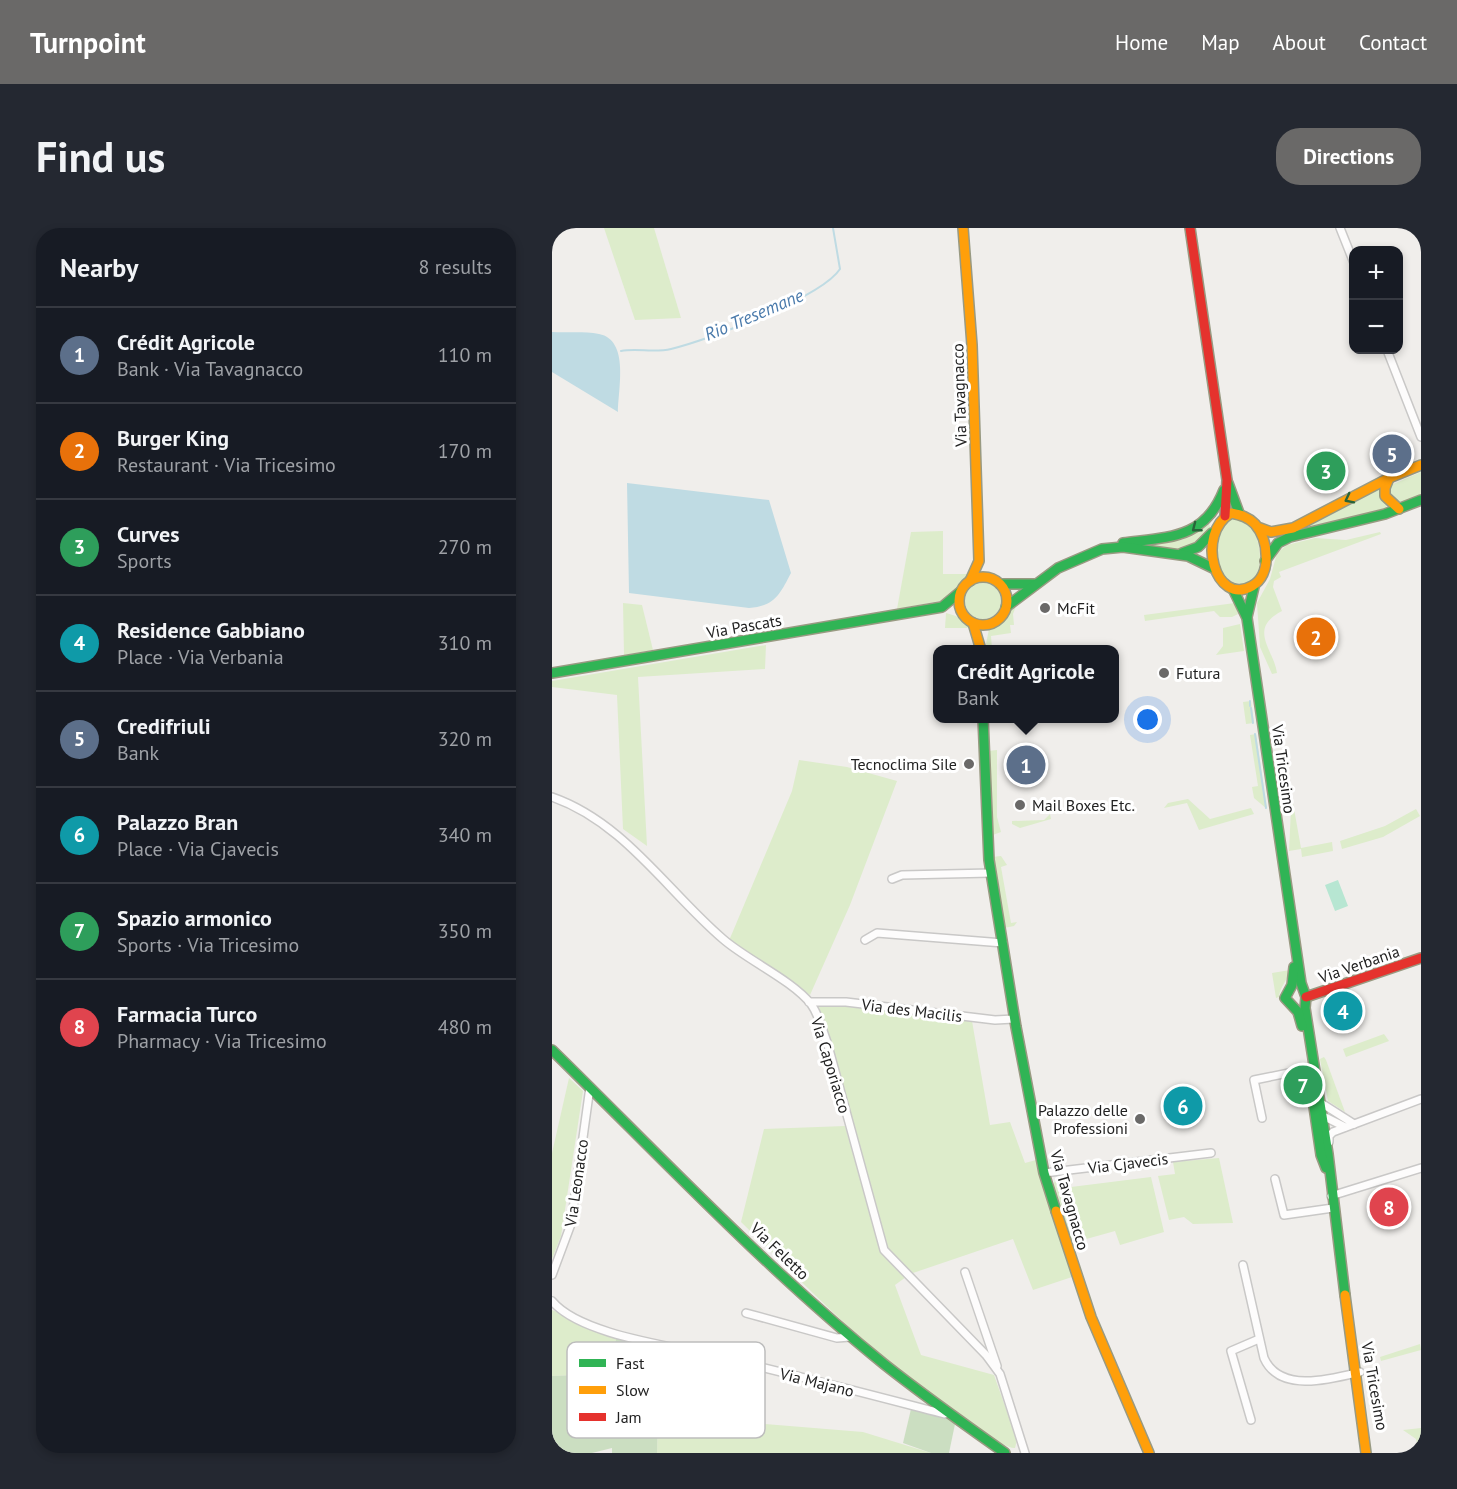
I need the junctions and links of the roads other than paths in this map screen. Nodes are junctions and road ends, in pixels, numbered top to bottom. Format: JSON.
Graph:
{"nodes":[{"id":1,"x":963,"y":228,"type":"edge"},
{"id":2,"x":1190,"y":228,"type":"edge"},
{"id":3,"x":1340,"y":228,"type":"edge"},
{"id":4,"x":1349,"y":252,"type":"edge"},
{"id":5,"x":1389,"y":354,"type":"edge"},
{"id":6,"x":1421,"y":437,"type":"edge"},
{"id":7,"x":1421,"y":465,"type":"edge"},
{"id":8,"x":1389,"y":478,"type":"junction"},
{"id":9,"x":1227,"y":480,"type":"junction"},
{"id":10,"x":1421,"y":500,"type":"edge"},
{"id":11,"x":1399,"y":509,"type":"junction"},
{"id":12,"x":1239,"y":513,"type":"junction"},
{"id":13,"x":1225,"y":516,"type":"junction"},
{"id":14,"x":1260,"y":528,"type":"junction"},
{"id":15,"x":1212,"y":533,"type":"junction"},
{"id":16,"x":1104,"y":549,"type":"junction"},
{"id":17,"x":1179,"y":554,"type":"junction"},
{"id":18,"x":979,"y":561,"type":"junction"},
{"id":19,"x":1265,"y":561,"type":"junction"},
{"id":20,"x":1215,"y":569,"type":"junction"},
{"id":21,"x":989,"y":578,"type":"junction"},
{"id":22,"x":970,"y":581,"type":"junction"},
{"id":23,"x":1036,"y":583,"type":"junction"},
{"id":24,"x":1000,"y":584,"type":"junction"},
{"id":25,"x":1254,"y":587,"type":"junction"},
{"id":26,"x":1233,"y":589,"type":"junction"},
{"id":27,"x":960,"y":592,"type":"junction"},
{"id":28,"x":942,"y":607,"type":"junction"},
{"id":29,"x":1006,"y":607,"type":"junction"},
{"id":30,"x":963,"y":615,"type":"junction"},
{"id":31,"x":1247,"y":618,"type":"junction"},
{"id":32,"x":973,"y":623,"type":"junction"},
{"id":33,"x":990,"y":624,"type":"junction"},
{"id":34,"x":981,"y":645,"type":"edge"},
{"id":35,"x":552,"y":673,"type":"edge"},
{"id":36,"x":983,"y":723,"type":"edge"},
{"id":37,"x":552,"y":797,"type":"edge"},
{"id":38,"x":991,"y":873,"type":"junction"},
{"id":39,"x":892,"y":879,"type":"dead end"},
{"id":40,"x":1292,"y":925,"type":"junction"},
{"id":41,"x":865,"y":940,"type":"dead end"},
{"id":42,"x":1003,"y":943,"type":"junction"},
{"id":43,"x":1421,"y":958,"type":"edge"},
{"id":44,"x":1291,"y":988,"type":"junction"},
{"id":45,"x":1302,"y":1000,"type":"junction"},
{"id":46,"x":809,"y":1002,"type":"junction"},
{"id":47,"x":1014,"y":1019,"type":"junction"},
{"id":48,"x":552,"y":1050,"type":"edge"},
{"id":49,"x":1308,"y":1069,"type":"junction"},
{"id":50,"x":590,"y":1087,"type":"junction"},
{"id":51,"x":1421,"y":1099,"type":"edge"},
{"id":52,"x":1320,"y":1102,"type":"junction"},
{"id":53,"x":1322,"y":1115,"type":"junction"},
{"id":54,"x":1262,"y":1118,"type":"dead end"},
{"id":55,"x":1354,"y":1124,"type":"junction"},
{"id":56,"x":1345,"y":1127,"type":"junction"},
{"id":57,"x":1211,"y":1153,"type":"dead end"},
{"id":58,"x":1328,"y":1167,"type":"junction"},
{"id":59,"x":1421,"y":1168,"type":"edge"},
{"id":60,"x":1044,"y":1173,"type":"junction"},
{"id":61,"x":1275,"y":1179,"type":"dead end"},
{"id":62,"x":1331,"y":1196,"type":"junction"},
{"id":63,"x":1333,"y":1208,"type":"junction"},
{"id":64,"x":1243,"y":1265,"type":"dead end"},
{"id":65,"x":965,"y":1272,"type":"dead end"},
{"id":66,"x":552,"y":1275,"type":"edge"},
{"id":67,"x":552,"y":1301,"type":"edge"},
{"id":68,"x":746,"y":1313,"type":"dead end"},
{"id":69,"x":850,"y":1337,"type":"junction"},
{"id":70,"x":1259,"y":1339,"type":"junction"},
{"id":71,"x":649,"y":1342,"type":"edge"},
{"id":72,"x":765,"y":1368,"type":"edge"},
{"id":73,"x":1357,"y":1373,"type":"junction"},
{"id":74,"x":1000,"y":1374,"type":"junction"},
{"id":75,"x":948,"y":1414,"type":"junction"},
{"id":76,"x":1251,"y":1420,"type":"dead end"},
{"id":77,"x":1005,"y":1453,"type":"edge"},
{"id":78,"x":1025,"y":1453,"type":"edge"},
{"id":79,"x":1149,"y":1453,"type":"edge"},
{"id":80,"x":1368,"y":1453,"type":"edge"}],
"edges":[{"from":1,"to":18,"type":"main road","name":"Via Tavagnacco"},
{"from":2,"to":9,"type":"main road"},
{"from":3,"to":4,"type":"street"},
{"from":5,"to":6,"type":"street"},
{"from":7,"to":8,"type":"main road"},
{"from":8,"to":11,"type":"main road"},
{"from":8,"to":14,"type":"main road","one_way":true},
{"from":9,"to":12,"type":"main road"},
{"from":9,"to":13,"type":"main road"},
{"from":9,"to":16,"type":"main road","one_way":true},
{"from":10,"to":11,"type":"main road"},
{"from":11,"to":19,"type":"main road"},
{"from":12,"to":13,"type":"main road"},
{"from":12,"to":14,"type":"main road"},
{"from":13,"to":15,"type":"main road"},
{"from":14,"to":19,"type":"main road"},
{"from":15,"to":17,"type":"main road"},
{"from":15,"to":20,"type":"main road"},
{"from":16,"to":17,"type":"main road"},
{"from":16,"to":23,"type":"main road"},
{"from":17,"to":20,"type":"main road"},
{"from":18,"to":21,"type":"main road","name":"Via Tavagnacco"},
{"from":18,"to":22,"type":"main road","name":"Via Tavagnacco"},
{"from":19,"to":25,"type":"main road"},
{"from":20,"to":26,"type":"main road"},
{"from":21,"to":22,"type":"main road"},
{"from":21,"to":24,"type":"main road"},
{"from":22,"to":27,"type":"main road"},
{"from":23,"to":24,"type":"main road"},
{"from":23,"to":29,"type":"main road"},
{"from":24,"to":29,"type":"main road"},
{"from":25,"to":26,"type":"main road"},
{"from":25,"to":31,"type":"main road","name":"Via Tricesimo"},
{"from":26,"to":31,"type":"main road","name":"Via Tricesimo"},
{"from":27,"to":28,"type":"main road"},
{"from":27,"to":30,"type":"main road"},
{"from":28,"to":30,"type":"main road"},
{"from":28,"to":35,"type":"main road","name":"Via Pascats"},
{"from":29,"to":33,"type":"main road"},
{"from":30,"to":32,"type":"main road"},
{"from":31,"to":40,"type":"main road","name":"Via Tricesimo"},
{"from":32,"to":33,"type":"main road"},
{"from":32,"to":34,"type":"main road"},
{"from":33,"to":34,"type":"main road"},
{"from":36,"to":38,"type":"main road","name":"Via Tavagnacco"},
{"from":37,"to":46,"type":"street","name":"Via Caporiacco"},
{"from":38,"to":39,"type":"street"},
{"from":38,"to":42,"type":"main road","name":"Via Tavagnacco"},
{"from":40,"to":44,"type":"main road","name":"Via Tricesimo"},
{"from":40,"to":45,"type":"main road","name":"Via Tricesimo"},
{"from":41,"to":42,"type":"street"},
{"from":42,"to":47,"type":"main road","name":"Via Tavagnacco"},
{"from":43,"to":45,"type":"main road","name":"Via Verbania"},
{"from":44,"to":45,"type":"main road"},
{"from":44,"to":45,"type":"main road","name":"Via Tricesimo"},
{"from":45,"to":49,"type":"main road","name":"Via Tricesimo"},
{"from":45,"to":52,"type":"main road","name":"Via Tricesimo"},
{"from":46,"to":47,"type":"street","name":"Via des Macilis"},
{"from":46,"to":74,"type":"street","name":"Via Caporiacco"},
{"from":47,"to":60,"type":"main road","name":"Via Tavagnacco"},
{"from":48,"to":50,"type":"main road","name":"Via Feletto"},
{"from":49,"to":53,"type":"street","name":"Via Tricesimo"},
{"from":49,"to":54,"type":"street"},
{"from":49,"to":58,"type":"main road","name":"Via Tricesimo"},
{"from":50,"to":66,"type":"street","name":"Via Leonacco"},
{"from":50,"to":69,"type":"main road","name":"Via Feletto"},
{"from":51,"to":55,"type":"street"},
{"from":52,"to":53,"type":"main road","name":"Via Tricesimo"},
{"from":52,"to":55,"type":"street"},
{"from":53,"to":56,"type":"street"},
{"from":53,"to":58,"type":"main road","name":"Via Tricesimo"},
{"from":55,"to":56,"type":"street"},
{"from":56,"to":58,"type":"street"},
{"from":57,"to":60,"type":"street","name":"Via Cjavecis"},
{"from":58,"to":62,"type":"main road","name":"Via Tricesimo"},
{"from":59,"to":62,"type":"street"},
{"from":60,"to":79,"type":"main road","name":"Via Tavagnacco"},
{"from":61,"to":63,"type":"street"},
{"from":62,"to":63,"type":"main road","name":"Via Tricesimo"},
{"from":63,"to":73,"type":"main road","name":"Via Tricesimo"},
{"from":64,"to":70,"type":"street"},
{"from":65,"to":74,"type":"street","name":"Via Caporiacco"},
{"from":67,"to":71,"type":"street","name":"Via Majano"},
{"from":68,"to":69,"type":"street"},
{"from":69,"to":75,"type":"main road","name":"Via Feletto"},
{"from":70,"to":73,"type":"street"},
{"from":70,"to":76,"type":"street"},
{"from":72,"to":75,"type":"street","name":"Via Majano"},
{"from":73,"to":80,"type":"main road","name":"Via Tricesimo"},
{"from":74,"to":78,"type":"street","name":"Via Caporiacco"},
{"from":75,"to":77,"type":"main road","name":"Via Feletto"}]}
